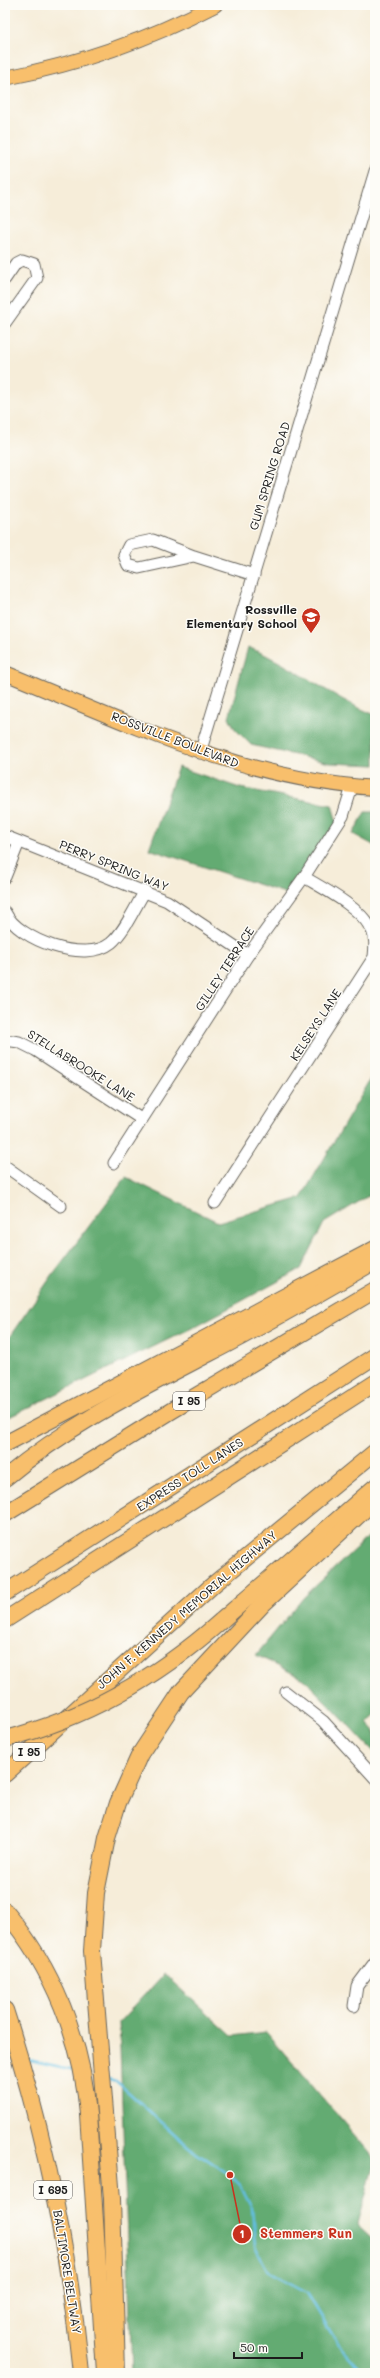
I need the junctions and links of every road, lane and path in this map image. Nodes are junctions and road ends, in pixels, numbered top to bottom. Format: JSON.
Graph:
{"nodes":[{"id":1,"x":215,"y":5,"type":"edge"},
{"id":2,"x":5,"y":78,"type":"edge"},
{"id":3,"x":375,"y":171,"type":"edge"},
{"id":4,"x":365,"y":207,"type":"junction"},
{"id":5,"x":375,"y":213,"type":"edge"},
{"id":6,"x":5,"y":279,"type":"edge"},
{"id":7,"x":5,"y":323,"type":"edge"},
{"id":8,"x":194,"y":556,"type":"junction"},
{"id":9,"x":254,"y":575,"type":"junction"},
{"id":10,"x":5,"y":673,"type":"edge"},
{"id":11,"x":200,"y":753,"type":"junction"},
{"id":12,"x":352,"y":787,"type":"junction"},
{"id":13,"x":375,"y":788,"type":"edge"},
{"id":14,"x":5,"y":836,"type":"edge"},
{"id":15,"x":19,"y":842,"type":"junction"},
{"id":16,"x":5,"y":877,"type":"edge"},
{"id":17,"x":304,"y":877,"type":"junction"},
{"id":18,"x":145,"y":891,"type":"junction"},
{"id":19,"x":5,"y":912,"type":"edge"},
{"id":20,"x":248,"y":955,"type":"junction"},
{"id":21,"x":5,"y":1040,"type":"edge"},
{"id":22,"x":141,"y":1119,"type":"junction"},
{"id":23,"x":114,"y":1163,"type":"dead end"},
{"id":24,"x":5,"y":1166,"type":"edge"},
{"id":25,"x":215,"y":1202,"type":"dead end"},
{"id":26,"x":61,"y":1206,"type":"dead end"},
{"id":27,"x":375,"y":1249,"type":"edge"},
{"id":28,"x":375,"y":1261,"type":"edge"},
{"id":29,"x":375,"y":1290,"type":"edge"},
{"id":30,"x":375,"y":1356,"type":"edge"},
{"id":31,"x":375,"y":1383,"type":"edge"},
{"id":32,"x":5,"y":1444,"type":"edge"},
{"id":33,"x":375,"y":1452,"type":"edge"},
{"id":34,"x":5,"y":1478,"type":"edge"},
{"id":35,"x":375,"y":1487,"type":"edge"},
{"id":36,"x":375,"y":1500,"type":"edge"},
{"id":37,"x":5,"y":1514,"type":"edge"},
{"id":38,"x":5,"y":1593,"type":"edge"},
{"id":39,"x":5,"y":1620,"type":"edge"},
{"id":40,"x":286,"y":1692,"type":"dead end"},
{"id":41,"x":5,"y":1738,"type":"edge"},
{"id":42,"x":5,"y":1774,"type":"edge"},
{"id":43,"x":375,"y":1778,"type":"edge"},
{"id":44,"x":5,"y":1911,"type":"edge"},
{"id":45,"x":375,"y":1962,"type":"edge"},
{"id":46,"x":354,"y":2006,"type":"dead end"},
{"id":47,"x":5,"y":2010,"type":"edge"},
{"id":48,"x":81,"y":2373,"type":"edge"},
{"id":49,"x":105,"y":2373,"type":"edge"},
{"id":50,"x":117,"y":2373,"type":"edge"}],
"edges":[{"from":1,"to":2,"type":"main road"},
{"from":3,"to":4,"type":"street","name":"GUM SPRING ROAD"},
{"from":4,"to":5,"type":"street"},
{"from":4,"to":9,"type":"street","name":"GUM SPRING ROAD"},
{"from":6,"to":7,"type":"street"},
{"from":8,"to":8,"type":"street"},
{"from":8,"to":9,"type":"street"},
{"from":9,"to":11,"type":"street","name":"GUM SPRING ROAD"},
{"from":10,"to":11,"type":"main road","name":"ROSSVILLE BOULEVARD"},
{"from":11,"to":12,"type":"main road","name":"ROSSVILLE BOULEVARD"},
{"from":12,"to":13,"type":"main road","name":"ROSSVILLE BOULEVARD"},
{"from":12,"to":17,"type":"street","name":"GILLEY TERRACE"},
{"from":14,"to":15,"type":"street","name":"PERRY SPRING WAY"},
{"from":15,"to":16,"type":"street"},
{"from":15,"to":18,"type":"street","name":"PERRY SPRING WAY"},
{"from":17,"to":20,"type":"street","name":"GILLEY TERRACE"},
{"from":17,"to":25,"type":"street","name":"KELSEYS LANE"},
{"from":18,"to":19,"type":"street"},
{"from":18,"to":20,"type":"street","name":"PERRY SPRING WAY"},
{"from":20,"to":22,"type":"street","name":"GILLEY TERRACE"},
{"from":21,"to":22,"type":"street","name":"STELLABROOKE LANE"},
{"from":22,"to":23,"type":"street","name":"GILLEY TERRACE"},
{"from":24,"to":26,"type":"street"},
{"from":27,"to":32,"type":"highway"},
{"from":28,"to":34,"type":"highway"},
{"from":29,"to":37,"type":"highway","number":"I 95"},
{"from":30,"to":38,"type":"highway","name":"EXPRESS TOLL LANES"},
{"from":31,"to":39,"type":"highway","name":"EXPRESS TOLL LANES"},
{"from":33,"to":42,"type":"highway","name":"JOHN F. KENNEDY MEMORIAL HIGHWAY","number":"I 95"},
{"from":35,"to":41,"type":"highway","bridge":true},
{"from":36,"to":50,"type":"highway"},
{"from":40,"to":43,"type":"street"},
{"from":44,"to":49,"type":"highway"},
{"from":45,"to":46,"type":"street"},
{"from":47,"to":48,"type":"highway","name":"BALTIMORE BELTWAY","number":"I 695"}]}
